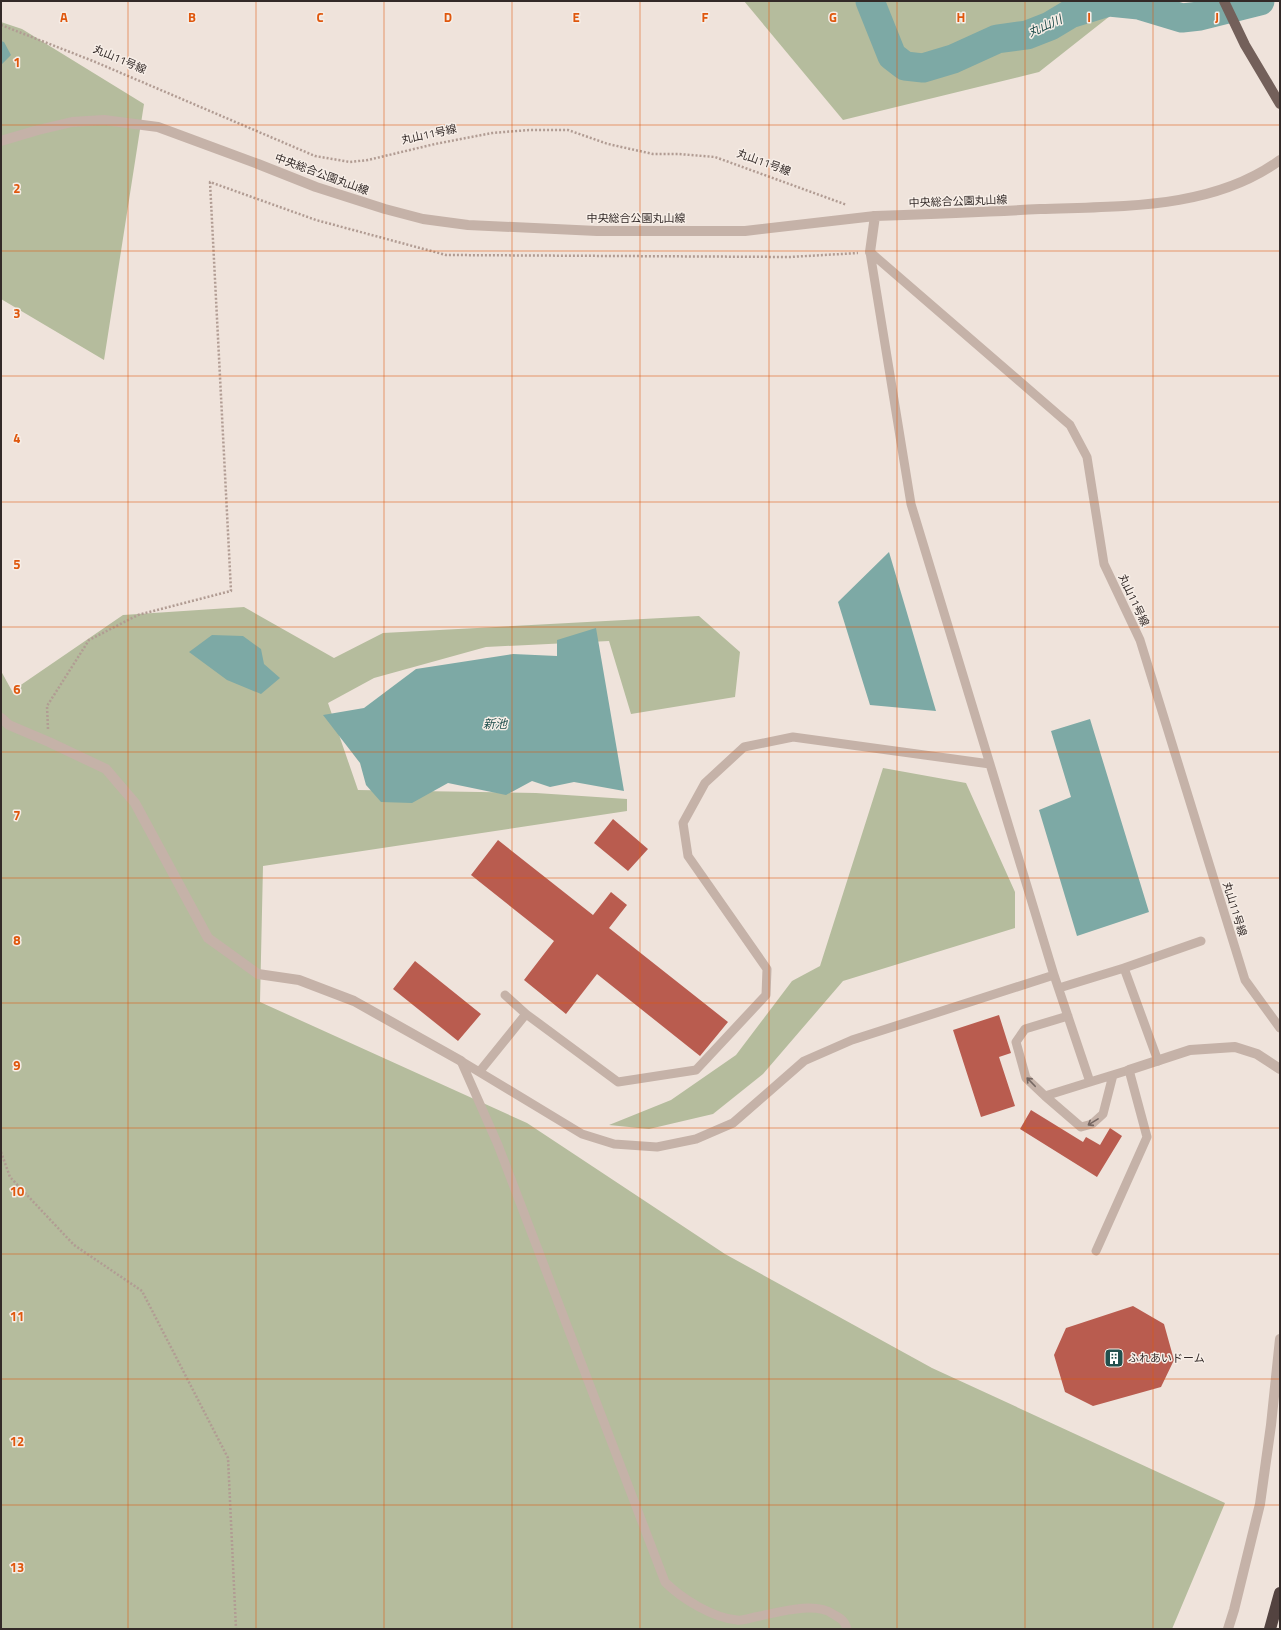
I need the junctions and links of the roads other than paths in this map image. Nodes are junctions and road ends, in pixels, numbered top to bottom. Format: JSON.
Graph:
{"nodes":[{"id":1,"x":1224,"y":1,"type":"edge"},
{"id":2,"x":1280,"y":104,"type":"edge"},
{"id":3,"x":1,"y":141,"type":"edge"},
{"id":4,"x":1280,"y":160,"type":"edge"},
{"id":5,"x":875,"y":216,"type":"junction"},
{"id":6,"x":870,"y":252,"type":"junction"},
{"id":7,"x":1,"y":718,"type":"edge"},
{"id":8,"x":990,"y":764,"type":"junction"},
{"id":9,"x":1201,"y":941,"type":"dead end"},
{"id":10,"x":1124,"y":968,"type":"junction"},
{"id":11,"x":1054,"y":975,"type":"junction"},
{"id":12,"x":1058,"y":988,"type":"junction"},
{"id":13,"x":505,"y":995,"type":"dead end"},
{"id":14,"x":526,"y":1014,"type":"junction"},
{"id":15,"x":1068,"y":1016,"type":"junction"},
{"id":16,"x":1280,"y":1028,"type":"edge"},
{"id":17,"x":461,"y":1061,"type":"junction"},
{"id":18,"x":1158,"y":1061,"type":"junction"},
{"id":19,"x":1280,"y":1068,"type":"edge"},
{"id":20,"x":1129,"y":1070,"type":"junction"},
{"id":21,"x":480,"y":1071,"type":"junction"},
{"id":22,"x":1113,"y":1075,"type":"junction"},
{"id":23,"x":1090,"y":1082,"type":"junction"},
{"id":24,"x":1045,"y":1096,"type":"junction"},
{"id":25,"x":1096,"y":1250,"type":"dead end"},
{"id":26,"x":1280,"y":1339,"type":"edge"},
{"id":27,"x":1280,"y":1593,"type":"edge"},
{"id":28,"x":847,"y":1629,"type":"edge"},
{"id":29,"x":1228,"y":1629,"type":"edge"},
{"id":30,"x":1270,"y":1629,"type":"edge"}],
"edges":[{"from":1,"to":2,"type":"main road"},
{"from":3,"to":5,"type":"street","name":"中央総合公園丸山線"},
{"from":4,"to":5,"type":"street","name":"中央総合公園丸山線"},
{"from":5,"to":6,"type":"street"},
{"from":6,"to":8,"type":"lane"},
{"from":6,"to":16,"type":"lane","name":"丸山11号線"},
{"from":7,"to":17,"type":"street"},
{"from":8,"to":11,"type":"lane"},
{"from":8,"to":14,"type":"lane"},
{"from":9,"to":10,"type":"lane"},
{"from":10,"to":12,"type":"lane"},
{"from":10,"to":18,"type":"lane"},
{"from":11,"to":12,"type":"lane"},
{"from":11,"to":21,"type":"lane"},
{"from":12,"to":15,"type":"lane"},
{"from":13,"to":14,"type":"lane"},
{"from":14,"to":21,"type":"lane"},
{"from":15,"to":23,"type":"lane"},
{"from":24,"to":15,"type":"lane","one_way":true},
{"from":17,"to":21,"type":"lane"},
{"from":17,"to":28,"type":"lane"},
{"from":18,"to":19,"type":"street"},
{"from":18,"to":20,"type":"street"},
{"from":20,"to":22,"type":"lane"},
{"from":20,"to":25,"type":"lane"},
{"from":22,"to":23,"type":"lane"},
{"from":22,"to":24,"type":"lane","one_way":true},
{"from":23,"to":24,"type":"lane"},
{"from":26,"to":29,"type":"street"},
{"from":27,"to":30,"type":"highway"}]}
